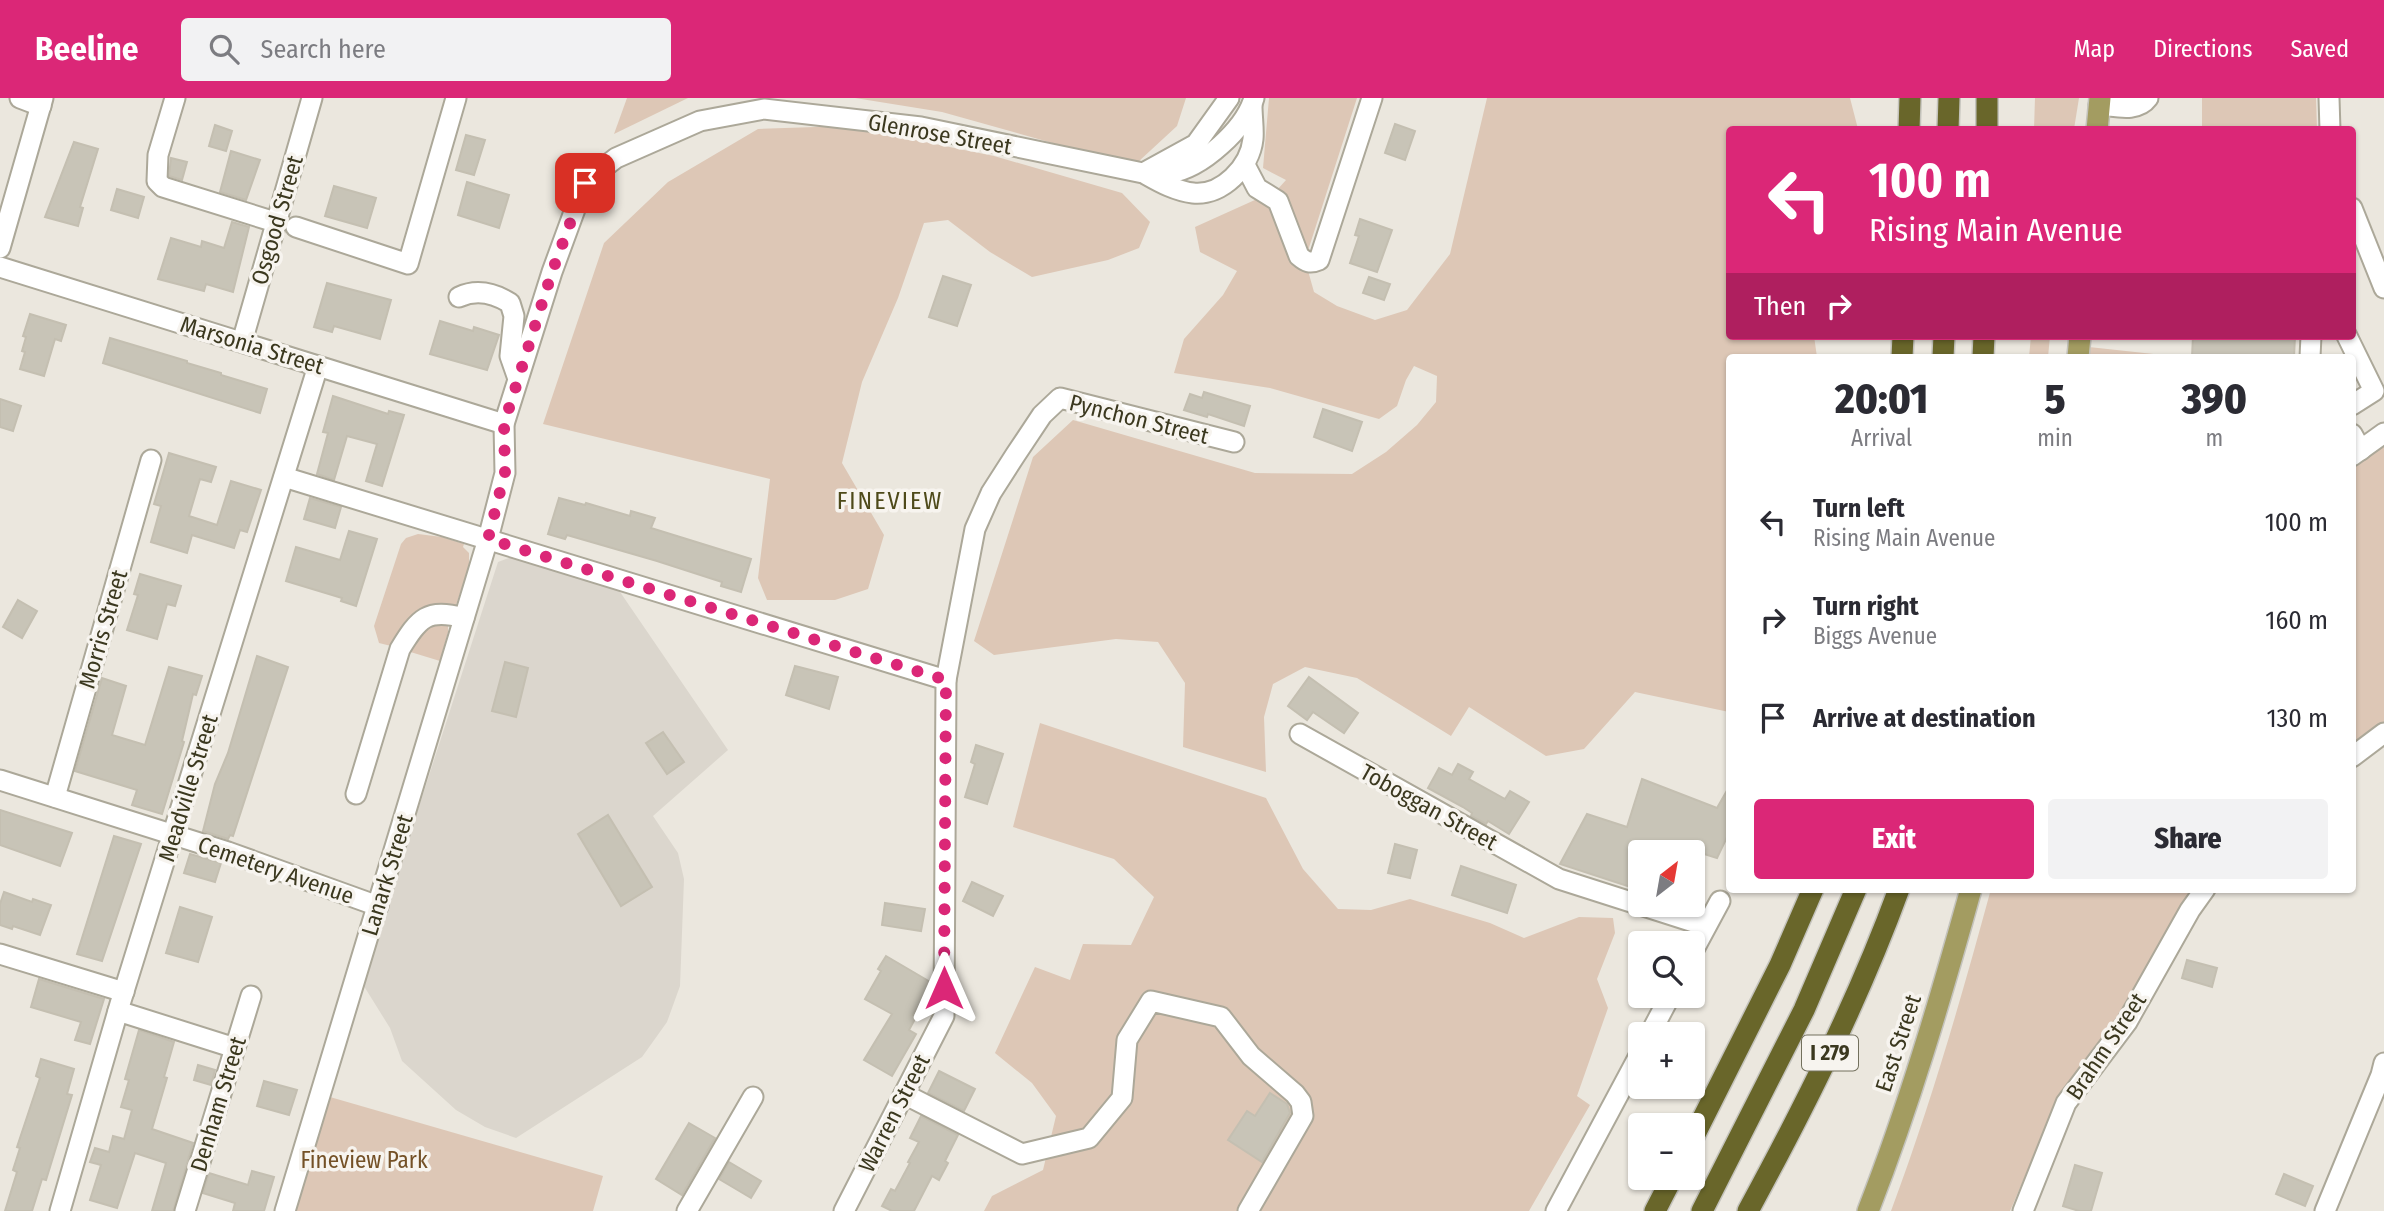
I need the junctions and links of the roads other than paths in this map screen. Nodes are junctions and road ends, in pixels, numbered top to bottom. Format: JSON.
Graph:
{"nodes":[{"id":1,"x":20,"y":98,"type":"edge"},
{"id":2,"x":175,"y":98,"type":"edge"},
{"id":3,"x":312,"y":98,"type":"edge"},
{"id":4,"x":456,"y":98,"type":"edge"},
{"id":5,"x":1229,"y":98,"type":"edge"},
{"id":6,"x":1372,"y":98,"type":"edge"},
{"id":7,"x":1910,"y":98,"type":"edge"},
{"id":8,"x":1949,"y":98,"type":"edge"},
{"id":9,"x":1987,"y":98,"type":"edge"},
{"id":10,"x":2148,"y":98,"type":"edge"},
{"id":11,"x":2329,"y":98,"type":"edge"},
{"id":12,"x":2099,"y":101,"type":"edge"},
{"id":13,"x":42,"y":102,"type":"edge"},
{"id":14,"x":1253,"y":102,"type":"edge"},
{"id":15,"x":1909,"y":126,"type":"edge"},
{"id":16,"x":1948,"y":126,"type":"edge"},
{"id":17,"x":1987,"y":126,"type":"edge"},
{"id":18,"x":2097,"y":126,"type":"edge"},
{"id":19,"x":2330,"y":126,"type":"edge"},
{"id":20,"x":1245,"y":165,"type":"junction"},
{"id":21,"x":1143,"y":173,"type":"junction"},
{"id":22,"x":585,"y":183,"type":"joint"},
{"id":23,"x":2356,"y":218,"type":"edge"},
{"id":24,"x":275,"y":222,"type":"junction"},
{"id":25,"x":296,"y":227,"type":"dead end"},
{"id":26,"x":0,"y":248,"type":"edge"},
{"id":27,"x":0,"y":267,"type":"edge"},
{"id":28,"x":2384,"y":288,"type":"edge"},
{"id":29,"x":459,"y":297,"type":"dead end"},
{"id":30,"x":242,"y":342,"type":"junction"},
{"id":31,"x":2356,"y":354,"type":"edge"},
{"id":32,"x":318,"y":366,"type":"junction"},
{"id":33,"x":517,"y":376,"type":"junction"},
{"id":34,"x":2356,"y":402,"type":"edge"},
{"id":35,"x":504,"y":424,"type":"junction"},
{"id":36,"x":2384,"y":433,"type":"edge"},
{"id":37,"x":1234,"y":442,"type":"dead end"},
{"id":38,"x":2356,"y":447,"type":"edge"},
{"id":39,"x":150,"y":460,"type":"dead end"},
{"id":40,"x":284,"y":477,"type":"junction"},
{"id":41,"x":488,"y":539,"type":"junction"},
{"id":42,"x":464,"y":618,"type":"junction"},
{"id":43,"x":946,"y":680,"type":"junction"},
{"id":44,"x":2384,"y":733,"type":"edge"},
{"id":45,"x":1300,"y":734,"type":"dead end"},
{"id":46,"x":2356,"y":754,"type":"edge"},
{"id":47,"x":0,"y":780,"type":"edge"},
{"id":48,"x":356,"y":794,"type":"dead end"},
{"id":49,"x":55,"y":797,"type":"junction"},
{"id":50,"x":174,"y":834,"type":"junction"},
{"id":51,"x":1811,"y":893,"type":"edge"},
{"id":52,"x":1854,"y":893,"type":"edge"},
{"id":53,"x":1897,"y":893,"type":"edge"},
{"id":54,"x":1970,"y":893,"type":"edge"},
{"id":55,"x":2202,"y":893,"type":"edge"},
{"id":56,"x":1720,"y":901,"type":"dead end"},
{"id":57,"x":378,"y":906,"type":"junction"},
{"id":58,"x":1706,"y":926,"type":"junction"},
{"id":59,"x":1703,"y":931,"type":"edge"},
{"id":60,"x":0,"y":954,"type":"edge"},
{"id":61,"x":251,"y":996,"type":"dead end"},
{"id":62,"x":121,"y":1002,"type":"junction"},
{"id":63,"x":235,"y":1048,"type":"junction"},
{"id":64,"x":2384,"y":1063,"type":"edge"},
{"id":65,"x":1628,"y":1076,"type":"edge"},
{"id":66,"x":904,"y":1094,"type":"junction"},
{"id":67,"x":753,"y":1097,"type":"dead end"},
{"id":68,"x":1705,"y":1114,"type":"edge"},
{"id":69,"x":1666,"y":1190,"type":"edge"},
{"id":70,"x":60,"y":1211,"type":"edge"},
{"id":71,"x":185,"y":1211,"type":"edge"},
{"id":72,"x":285,"y":1211,"type":"edge"},
{"id":73,"x":687,"y":1211,"type":"edge"},
{"id":74,"x":845,"y":1211,"type":"edge"},
{"id":75,"x":1248,"y":1211,"type":"edge"},
{"id":76,"x":1556,"y":1211,"type":"edge"},
{"id":77,"x":1655,"y":1211,"type":"edge"},
{"id":78,"x":1702,"y":1211,"type":"edge"},
{"id":79,"x":1748,"y":1211,"type":"edge"},
{"id":80,"x":1868,"y":1211,"type":"edge"},
{"id":81,"x":2023,"y":1211,"type":"edge"},
{"id":82,"x":2325,"y":1211,"type":"edge"}],
"edges":[{"from":1,"to":13,"type":"street"},
{"from":2,"to":24,"type":"street"},
{"from":3,"to":24,"type":"street","name":"Osgood Street"},
{"from":4,"to":25,"type":"street"},
{"from":5,"to":21,"type":"street"},
{"from":6,"to":20,"type":"street"},
{"from":7,"to":15,"type":"highway"},
{"from":8,"to":16,"type":"highway"},
{"from":9,"to":17,"type":"highway"},
{"from":10,"to":12,"type":"street"},
{"from":11,"to":19,"type":"street"},
{"from":12,"to":18,"type":"main road"},
{"from":13,"to":26,"type":"street"},
{"from":14,"to":20,"type":"street"},
{"from":14,"to":21,"type":"street","name":"Glenrose Street"},
{"from":20,"to":21,"type":"street"},
{"from":21,"to":22,"type":"street","name":"Glenrose Street"},
{"from":22,"to":33,"type":"street","name":"Lanark Street"},
{"from":23,"to":28,"type":"street"},
{"from":24,"to":30,"type":"street","name":"Osgood Street"},
{"from":27,"to":30,"type":"street","name":"Marsonia Street"},
{"from":29,"to":33,"type":"street"},
{"from":30,"to":32,"type":"street","name":"Marsonia Street"},
{"from":31,"to":34,"type":"street"},
{"from":32,"to":35,"type":"street","name":"Marsonia Street"},
{"from":32,"to":40,"type":"street","name":"Meadville Street"},
{"from":33,"to":35,"type":"street","name":"Lanark Street"},
{"from":35,"to":41,"type":"street","name":"Lanark Street"},
{"from":36,"to":38,"type":"street"},
{"from":37,"to":43,"type":"street","name":"Pynchon Street"},
{"from":39,"to":49,"type":"street","name":"Morris Street"},
{"from":40,"to":41,"type":"street"},
{"from":40,"to":50,"type":"street","name":"Meadville Street"},
{"from":41,"to":42,"type":"street","name":"Lanark Street"},
{"from":41,"to":43,"type":"street"},
{"from":42,"to":48,"type":"street"},
{"from":42,"to":57,"type":"street","name":"Lanark Street"},
{"from":43,"to":66,"type":"street","name":"Warren Street"},
{"from":44,"to":46,"type":"street"},
{"from":45,"to":58,"type":"street","name":"Toboggan Street"},
{"from":47,"to":49,"type":"street","name":"Cemetery Avenue"},
{"from":49,"to":50,"type":"street","name":"Cemetery Avenue"},
{"from":50,"to":57,"type":"street","name":"Cemetery Avenue"},
{"from":50,"to":62,"type":"street","name":"Meadville Street"},
{"from":51,"to":68,"type":"highway"},
{"from":52,"to":78,"type":"highway"},
{"from":53,"to":79,"type":"highway","number":"I 279"},
{"from":54,"to":80,"type":"main road","name":"East Street"},
{"from":55,"to":81,"type":"street","name":"Brahm Street"},
{"from":56,"to":58,"type":"street"},
{"from":57,"to":72,"type":"street","name":"Lanark Street"},
{"from":58,"to":59,"type":"street"},
{"from":60,"to":62,"type":"street"},
{"from":61,"to":63,"type":"street","name":"Denham Street"},
{"from":62,"to":63,"type":"street"},
{"from":62,"to":70,"type":"street","name":"Meadville Street"},
{"from":63,"to":71,"type":"street","name":"Denham Street"},
{"from":64,"to":82,"type":"street"},
{"from":65,"to":76,"type":"street"},
{"from":66,"to":74,"type":"street","name":"Warren Street"},
{"from":66,"to":75,"type":"street"},
{"from":67,"to":73,"type":"street"},
{"from":69,"to":77,"type":"highway"}]}
